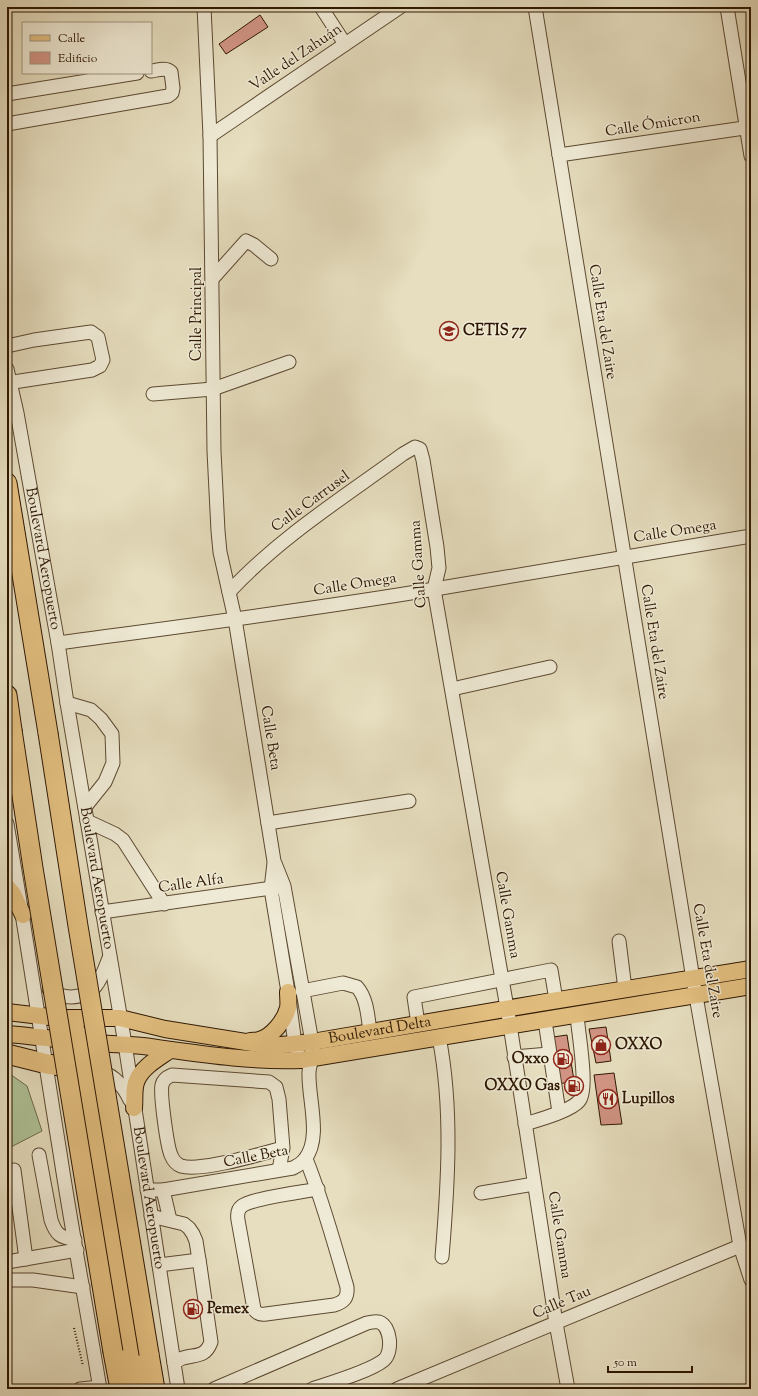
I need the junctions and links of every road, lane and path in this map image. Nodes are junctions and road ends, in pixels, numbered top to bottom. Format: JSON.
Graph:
{"nodes":[{"id":1,"x":204,"y":7,"type":"edge"},
{"id":2,"x":321,"y":7,"type":"edge"},
{"id":3,"x":400,"y":7,"type":"edge"},
{"id":4,"x":535,"y":7,"type":"edge"},
{"id":5,"x":727,"y":7,"type":"edge"},
{"id":6,"x":345,"y":44,"type":"junction"},
{"id":7,"x":152,"y":71,"type":"edge"},
{"id":8,"x":131,"y":74,"type":"edge"},
{"id":9,"x":7,"y":94,"type":"edge"},
{"id":10,"x":7,"y":124,"type":"edge"},
{"id":11,"x":749,"y":127,"type":"edge"},
{"id":12,"x":210,"y":136,"type":"junction"},
{"id":13,"x":559,"y":155,"type":"junction"},
{"id":14,"x":751,"y":156,"type":"edge"},
{"id":15,"x":270,"y":259,"type":"dead end"},
{"id":16,"x":213,"y":278,"type":"junction"},
{"id":17,"x":7,"y":346,"type":"edge"},
{"id":18,"x":289,"y":362,"type":"dead end"},
{"id":19,"x":7,"y":369,"type":"edge"},
{"id":20,"x":9,"y":383,"type":"edge"},
{"id":21,"x":213,"y":389,"type":"junction"},
{"id":22,"x":152,"y":394,"type":"dead end"},
{"id":23,"x":418,"y":448,"type":"joint"},
{"id":24,"x":7,"y":483,"type":"edge"},
{"id":25,"x":751,"y":536,"type":"edge"},
{"id":26,"x":624,"y":556,"type":"junction"},
{"id":27,"x":434,"y":589,"type":"junction"},
{"id":28,"x":229,"y":592,"type":"junction"},
{"id":29,"x":235,"y":619,"type":"junction"},
{"id":30,"x":58,"y":644,"type":"junction"},
{"id":31,"x":550,"y":667,"type":"dead end"},
{"id":32,"x":452,"y":689,"type":"junction"},
{"id":33,"x":7,"y":695,"type":"edge"},
{"id":34,"x":67,"y":703,"type":"junction"},
{"id":35,"x":409,"y":801,"type":"dead end"},
{"id":36,"x":85,"y":807,"type":"junction"},
{"id":37,"x":87,"y":821,"type":"junction"},
{"id":38,"x":268,"y":823,"type":"junction"},
{"id":39,"x":7,"y":824,"type":"edge"},
{"id":40,"x":274,"y":861,"type":"junction"},
{"id":41,"x":284,"y":886,"type":"junction"},
{"id":42,"x":7,"y":888,"type":"edge"},
{"id":43,"x":271,"y":889,"type":"junction"},
{"id":44,"x":164,"y":904,"type":"junction"},
{"id":45,"x":102,"y":912,"type":"junction"},
{"id":46,"x":23,"y":915,"type":"junction"},
{"id":47,"x":619,"y":941,"type":"dead end"},
{"id":48,"x":28,"y":957,"type":"junction"},
{"id":49,"x":109,"y":957,"type":"junction"},
{"id":50,"x":751,"y":969,"type":"edge"},
{"id":51,"x":693,"y":978,"type":"junction"},
{"id":52,"x":502,"y":979,"type":"junction"},
{"id":53,"x":751,"y":986,"type":"edge"},
{"id":54,"x":625,"y":989,"type":"junction"},
{"id":55,"x":295,"y":991,"type":"junction"},
{"id":56,"x":696,"y":995,"type":"junction"},
{"id":57,"x":556,"y":1000,"type":"junction"},
{"id":58,"x":507,"y":1009,"type":"junction"},
{"id":59,"x":7,"y":1012,"type":"edge"},
{"id":60,"x":577,"y":1015,"type":"junction"},
{"id":61,"x":38,"y":1016,"type":"junction"},
{"id":62,"x":58,"y":1018,"type":"junction"},
{"id":63,"x":120,"y":1018,"type":"junction"},
{"id":64,"x":545,"y":1021,"type":"junction"},
{"id":65,"x":418,"y":1024,"type":"junction"},
{"id":66,"x":510,"y":1025,"type":"junction"},
{"id":67,"x":370,"y":1032,"type":"junction"},
{"id":68,"x":7,"y":1034,"type":"edge"},
{"id":69,"x":42,"y":1037,"type":"junction"},
{"id":70,"x":439,"y":1037,"type":"junction"},
{"id":71,"x":240,"y":1041,"type":"junction"},
{"id":72,"x":80,"y":1042,"type":"junction"},
{"id":73,"x":312,"y":1042,"type":"junction"},
{"id":74,"x":124,"y":1044,"type":"junction"},
{"id":75,"x":295,"y":1044,"type":"junction"},
{"id":76,"x":170,"y":1050,"type":"junction"},
{"id":77,"x":7,"y":1054,"type":"edge"},
{"id":78,"x":549,"y":1054,"type":"junction"},
{"id":79,"x":514,"y":1057,"type":"junction"},
{"id":80,"x":46,"y":1064,"type":"junction"},
{"id":81,"x":307,"y":1064,"type":"junction"},
{"id":82,"x":83,"y":1069,"type":"junction"},
{"id":83,"x":52,"y":1095,"type":"junction"},
{"id":84,"x":134,"y":1108,"type":"junction"},
{"id":85,"x":559,"y":1112,"type":"junction"},
{"id":86,"x":525,"y":1124,"type":"junction"},
{"id":87,"x":283,"y":1148,"type":"junction"},
{"id":88,"x":39,"y":1155,"type":"dead end"},
{"id":89,"x":306,"y":1159,"type":"junction"},
{"id":90,"x":14,"y":1170,"type":"dead end"},
{"id":91,"x":279,"y":1170,"type":"junction"},
{"id":92,"x":534,"y":1184,"type":"junction"},
{"id":93,"x":318,"y":1189,"type":"junction"},
{"id":94,"x":147,"y":1190,"type":"junction"},
{"id":95,"x":163,"y":1190,"type":"junction"},
{"id":96,"x":481,"y":1193,"type":"dead end"},
{"id":97,"x":151,"y":1216,"type":"junction"},
{"id":98,"x":170,"y":1220,"type":"junction"},
{"id":99,"x":76,"y":1245,"type":"junction"},
{"id":100,"x":740,"y":1246,"type":"junction"},
{"id":101,"x":442,"y":1257,"type":"dead end"},
{"id":102,"x":26,"y":1259,"type":"junction"},
{"id":103,"x":199,"y":1260,"type":"junction"},
{"id":104,"x":7,"y":1262,"type":"edge"},
{"id":105,"x":159,"y":1265,"type":"junction"},
{"id":106,"x":7,"y":1280,"type":"edge"},
{"id":107,"x":751,"y":1280,"type":"edge"},
{"id":108,"x":83,"y":1287,"type":"junction"},
{"id":109,"x":556,"y":1323,"type":"junction"},
{"id":110,"x":74,"y":1328,"type":"dead end"},
{"id":111,"x":174,"y":1363,"type":"junction"},
{"id":112,"x":92,"y":1388,"type":"edge"},
{"id":113,"x":120,"y":1389,"type":"edge"},
{"id":114,"x":138,"y":1389,"type":"edge"},
{"id":115,"x":155,"y":1389,"type":"edge"},
{"id":116,"x":178,"y":1389,"type":"edge"},
{"id":117,"x":214,"y":1389,"type":"edge"},
{"id":118,"x":312,"y":1389,"type":"edge"},
{"id":119,"x":397,"y":1389,"type":"edge"},
{"id":120,"x":568,"y":1389,"type":"edge"}],
"edges":[{"from":1,"to":12,"type":"street","name":"Calle Principal"},
{"from":2,"to":6,"type":"street"},
{"from":3,"to":6,"type":"street","name":"Valle del Zahuán"},
{"from":4,"to":13,"type":"street","name":"Calle Eta del Zaire"},
{"from":5,"to":11,"type":"street"},
{"from":6,"to":12,"type":"street","name":"Valle del Zahuán"},
{"from":7,"to":10,"type":"street"},
{"from":8,"to":9,"type":"street"},
{"from":11,"to":13,"type":"street","name":"Calle Ómicron"},
{"from":11,"to":14,"type":"street"},
{"from":12,"to":16,"type":"street","name":"Calle Principal"},
{"from":13,"to":26,"type":"street","name":"Calle Eta del Zaire"},
{"from":15,"to":16,"type":"street"},
{"from":16,"to":21,"type":"street","name":"Calle Principal"},
{"from":17,"to":20,"type":"street"},
{"from":18,"to":21,"type":"street"},
{"from":19,"to":20,"type":"street","name":"Boulevard Aeropuerto"},
{"from":20,"to":30,"type":"street","name":"Boulevard Aeropuerto"},
{"from":21,"to":22,"type":"street"},
{"from":21,"to":28,"type":"street","name":"Calle Principal"},
{"from":23,"to":27,"type":"street","name":"Calle Gamma"},
{"from":23,"to":28,"type":"street","name":"Calle Carrusel"},
{"from":24,"to":115,"type":"highway","name":"Boulevard Aeropuerto","bridge":true},
{"from":25,"to":26,"type":"street","name":"Calle Omega"},
{"from":26,"to":27,"type":"street","name":"Calle Omega"},
{"from":26,"to":51,"type":"street","name":"Calle Eta del Zaire"},
{"from":27,"to":29,"type":"street","name":"Calle Omega"},
{"from":27,"to":32,"type":"street","name":"Calle Gamma"},
{"from":28,"to":29,"type":"street","name":"Calle Principal"},
{"from":29,"to":30,"type":"street","name":"Calle Omega"},
{"from":29,"to":38,"type":"street","name":"Calle Beta"},
{"from":30,"to":34,"type":"street","name":"Boulevard Aeropuerto"},
{"from":31,"to":32,"type":"street"},
{"from":32,"to":52,"type":"street","name":"Calle Gamma"},
{"from":33,"to":113,"type":"highway","bridge":true},
{"from":34,"to":36,"type":"street","name":"Boulevard Aeropuerto"},
{"from":34,"to":36,"type":"street"},
{"from":35,"to":38,"type":"street"},
{"from":36,"to":37,"type":"street","name":"Boulevard Aeropuerto"},
{"from":37,"to":44,"type":"street"},
{"from":37,"to":45,"type":"street","name":"Boulevard Aeropuerto"},
{"from":38,"to":40,"type":"street","name":"Calle Beta"},
{"from":39,"to":46,"type":"street"},
{"from":40,"to":41,"type":"street","name":"Calle Beta"},
{"from":40,"to":43,"type":"street","name":"Calle Beta"},
{"from":41,"to":43,"type":"street","name":"Calle Alfa"},
{"from":41,"to":55,"type":"street","name":"Calle Beta"},
{"from":42,"to":46,"type":"main road"},
{"from":43,"to":44,"type":"street","name":"Calle Alfa"},
{"from":43,"to":55,"type":"street","name":"Calle Beta"},
{"from":44,"to":45,"type":"street","name":"Calle Alfa"},
{"from":45,"to":49,"type":"street","name":"Boulevard Aeropuerto"},
{"from":46,"to":48,"type":"street"},
{"from":47,"to":54,"type":"street"},
{"from":48,"to":49,"type":"street"},
{"from":48,"to":61,"type":"street"},
{"from":49,"to":63,"type":"street","name":"Boulevard Aeropuerto"},
{"from":50,"to":51,"type":"main road","name":"Boulevard Delta"},
{"from":51,"to":54,"type":"main road","name":"Boulevard Delta"},
{"from":51,"to":56,"type":"street","name":"Calle Eta del Zaire"},
{"from":52,"to":57,"type":"street"},
{"from":52,"to":58,"type":"street","name":"Calle Gamma"},
{"from":52,"to":65,"type":"street"},
{"from":53,"to":56,"type":"main road","name":"Boulevard Delta"},
{"from":54,"to":57,"type":"main road","name":"Boulevard Delta"},
{"from":55,"to":67,"type":"street"},
{"from":55,"to":71,"type":"main road"},
{"from":55,"to":73,"type":"street","name":"Calle Beta"},
{"from":55,"to":75,"type":"street","name":"Calle Beta"},
{"from":56,"to":60,"type":"main road","name":"Boulevard Delta"},
{"from":56,"to":100,"type":"street","name":"Calle Eta del Zaire"},
{"from":57,"to":58,"type":"main road","name":"Boulevard Delta"},
{"from":58,"to":65,"type":"main road","name":"Boulevard Delta"},
{"from":58,"to":66,"type":"street","name":"Calle Gamma"},
{"from":59,"to":61,"type":"main road","name":"Boulevard Delta"},
{"from":60,"to":64,"type":"main road","name":"Boulevard Delta"},
{"from":60,"to":85,"type":"street"},
{"from":61,"to":62,"type":"main road","name":"Boulevard Delta"},
{"from":61,"to":69,"type":"street"},
{"from":62,"to":63,"type":"main road","name":"Boulevard Delta"},
{"from":62,"to":72,"type":"highway"},
{"from":63,"to":71,"type":"main road","name":"Boulevard Delta"},
{"from":63,"to":74,"type":"street","name":"Boulevard Aeropuerto"},
{"from":64,"to":66,"type":"main road","name":"Boulevard Delta"},
{"from":64,"to":78,"type":"street"},
{"from":65,"to":67,"type":"main road","name":"Boulevard Delta"},
{"from":66,"to":70,"type":"main road","name":"Boulevard Delta"},
{"from":66,"to":79,"type":"street","name":"Calle Gamma"},
{"from":67,"to":73,"type":"main road","name":"Boulevard Delta"},
{"from":68,"to":69,"type":"main road","name":"Boulevard Delta"},
{"from":69,"to":72,"type":"main road","name":"Boulevard Delta"},
{"from":69,"to":80,"type":"street"},
{"from":70,"to":81,"type":"main road","name":"Boulevard Delta"},
{"from":70,"to":101,"type":"street"},
{"from":71,"to":75,"type":"main road","name":"Boulevard Delta"},
{"from":72,"to":74,"type":"main road","name":"Boulevard Delta"},
{"from":72,"to":82,"type":"highway"},
{"from":73,"to":75,"type":"main road","name":"Boulevard Delta"},
{"from":73,"to":81,"type":"street","name":"Calle Beta"},
{"from":74,"to":76,"type":"main road","name":"Boulevard Delta"},
{"from":74,"to":84,"type":"street","name":"Boulevard Aeropuerto"},
{"from":75,"to":81,"type":"street","name":"Calle Beta"},
{"from":76,"to":81,"type":"main road","name":"Boulevard Delta"},
{"from":76,"to":84,"type":"main road"},
{"from":77,"to":80,"type":"highway"},
{"from":78,"to":79,"type":"street"},
{"from":78,"to":85,"type":"street"},
{"from":79,"to":86,"type":"street","name":"Calle Gamma"},
{"from":80,"to":82,"type":"highway"},
{"from":80,"to":83,"type":"street"},
{"from":81,"to":89,"type":"street","name":"Calle Beta"},
{"from":82,"to":83,"type":"street"},
{"from":82,"to":84,"type":"street"},
{"from":82,"to":114,"type":"highway"},
{"from":83,"to":99,"type":"street"},
{"from":84,"to":94,"type":"street","name":"Boulevard Aeropuerto"},
{"from":85,"to":86,"type":"street"},
{"from":86,"to":92,"type":"street","name":"Calle Gamma"},
{"from":87,"to":87,"type":"street"},
{"from":87,"to":91,"type":"street"},
{"from":88,"to":99,"type":"street"},
{"from":89,"to":91,"type":"street","name":"Calle Beta"},
{"from":89,"to":93,"type":"street"},
{"from":90,"to":102,"type":"street"},
{"from":91,"to":95,"type":"street","name":"Calle Beta"},
{"from":92,"to":96,"type":"street"},
{"from":92,"to":109,"type":"street","name":"Calle Gamma"},
{"from":93,"to":93,"type":"street"},
{"from":94,"to":95,"type":"street","name":"Calle Beta"},
{"from":94,"to":97,"type":"street","name":"Boulevard Aeropuerto"},
{"from":95,"to":98,"type":"street"},
{"from":97,"to":98,"type":"street"},
{"from":97,"to":105,"type":"street","name":"Boulevard Aeropuerto"},
{"from":98,"to":103,"type":"street"},
{"from":99,"to":102,"type":"street"},
{"from":99,"to":108,"type":"street"},
{"from":100,"to":107,"type":"street","name":"Calle Eta del Zaire"},
{"from":100,"to":109,"type":"street","name":"Calle Tau"},
{"from":102,"to":104,"type":"street"},
{"from":103,"to":105,"type":"street"},
{"from":103,"to":111,"type":"street"},
{"from":105,"to":111,"type":"street","name":"Boulevard Aeropuerto"},
{"from":106,"to":108,"type":"street"},
{"from":108,"to":112,"type":"street"},
{"from":109,"to":119,"type":"street","name":"Calle Tau"},
{"from":109,"to":120,"type":"street","name":"Calle Gamma"},
{"from":110,"to":112,"type":"path"},
{"from":111,"to":116,"type":"street","name":"Boulevard Aeropuerto"},
{"from":117,"to":118,"type":"street"}]}
